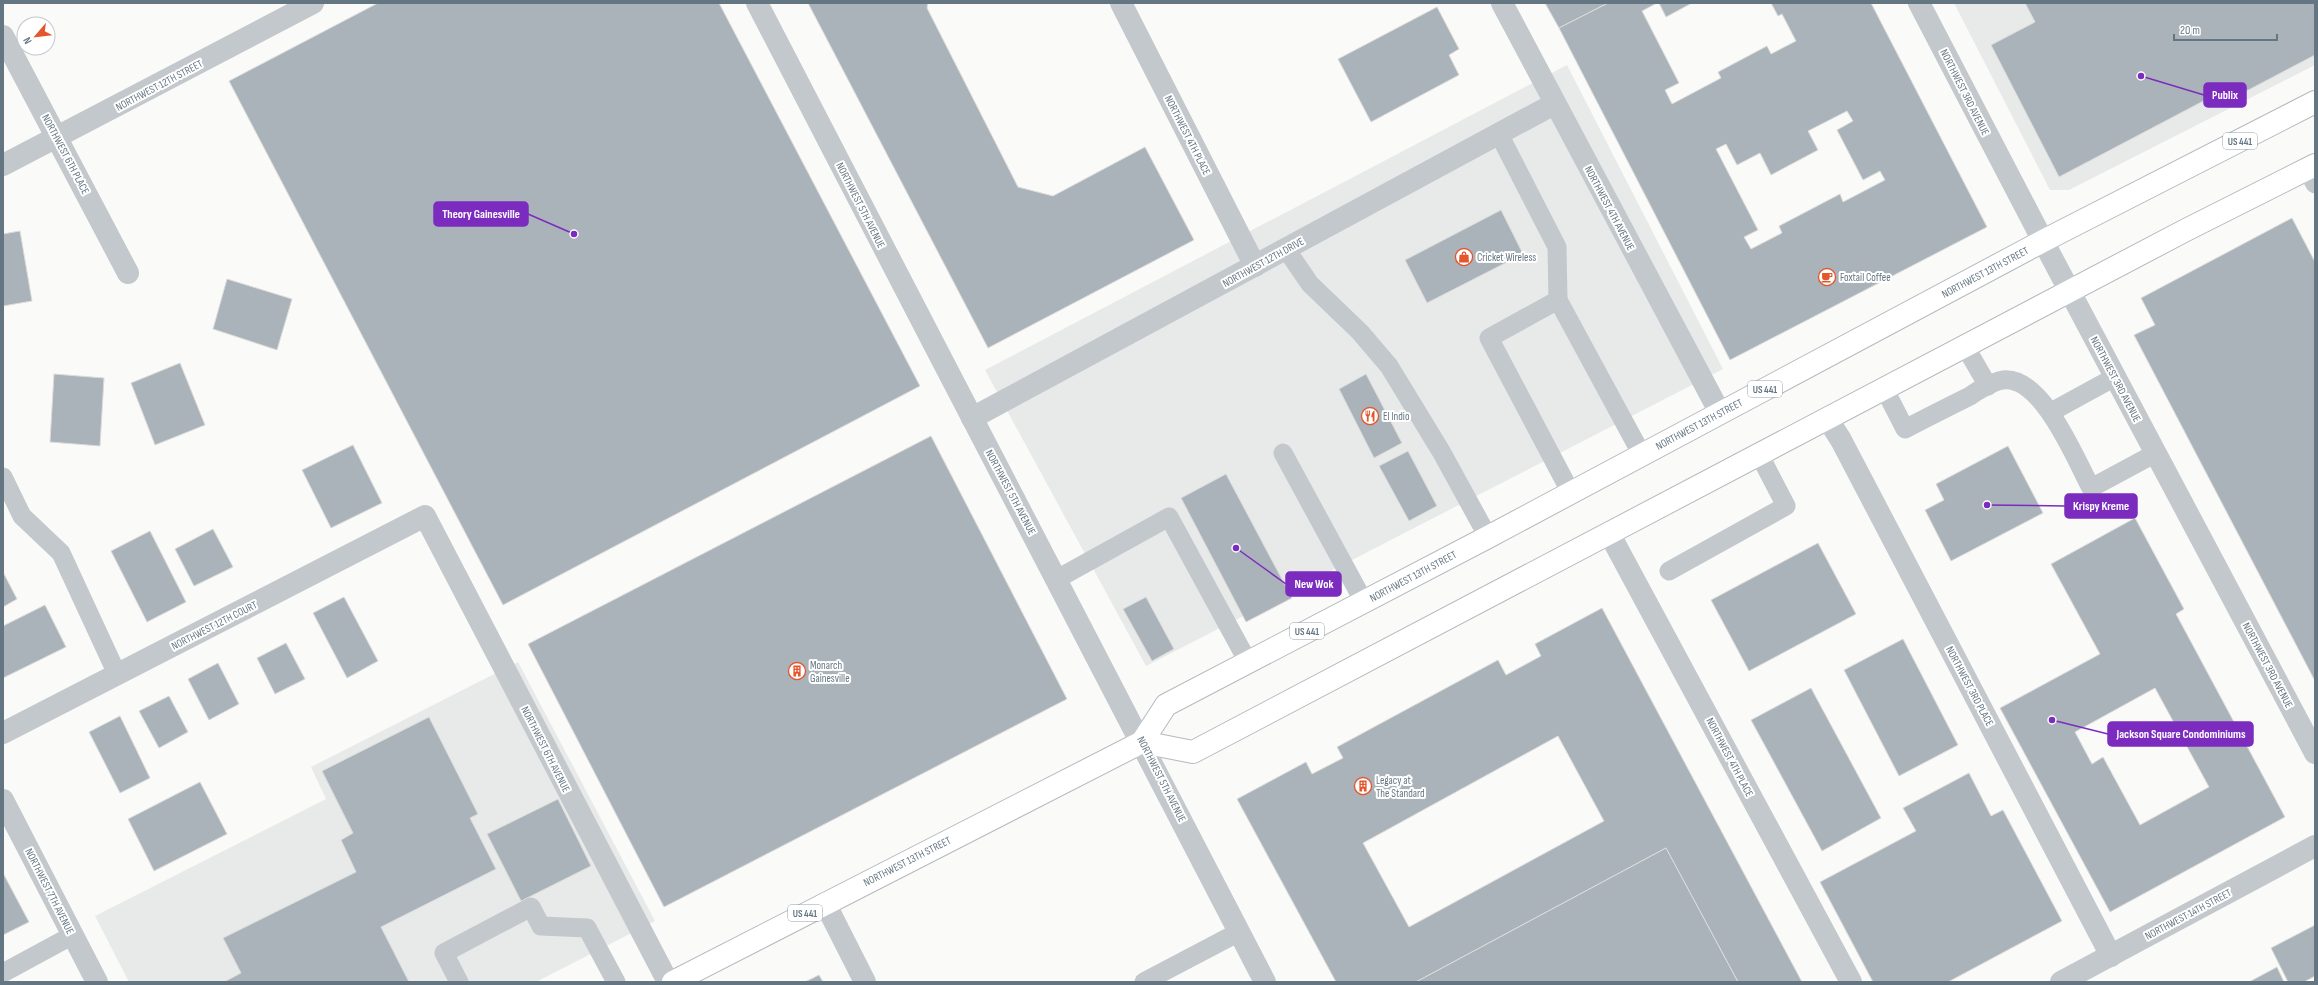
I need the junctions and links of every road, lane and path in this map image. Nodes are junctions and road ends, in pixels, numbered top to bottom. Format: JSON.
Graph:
{"nodes":[{"id":1,"x":313,"y":3,"type":"edge"},
{"id":2,"x":757,"y":3,"type":"edge"},
{"id":3,"x":1121,"y":3,"type":"edge"},
{"id":4,"x":1502,"y":3,"type":"edge"},
{"id":5,"x":1919,"y":3,"type":"edge"},
{"id":6,"x":3,"y":36,"type":"edge"},
{"id":7,"x":9,"y":61,"type":"edge"},
{"id":8,"x":2315,"y":102,"type":"edge"},
{"id":9,"x":1554,"y":104,"type":"junction"},
{"id":10,"x":1499,"y":134,"type":"junction"},
{"id":11,"x":58,"y":137,"type":"junction"},
{"id":12,"x":3,"y":165,"type":"edge"},
{"id":13,"x":2312,"y":173,"type":"edge"},
{"id":14,"x":2043,"y":241,"type":"junction"},
{"id":15,"x":1286,"y":249,"type":"junction"},
{"id":16,"x":1255,"y":266,"type":"junction"},
{"id":17,"x":128,"y":273,"type":"dead end"},
{"id":18,"x":2069,"y":291,"type":"junction"},
{"id":19,"x":1558,"y":300,"type":"junction"},
{"id":20,"x":1965,"y":346,"type":"junction"},
{"id":21,"x":2115,"y":377,"type":"junction"},
{"id":22,"x":1988,"y":386,"type":"junction"},
{"id":23,"x":1884,"y":388,"type":"junction"},
{"id":24,"x":2050,"y":412,"type":"junction"},
{"id":25,"x":1720,"y":413,"type":"junction"},
{"id":26,"x":972,"y":418,"type":"junction"},
{"id":27,"x":1827,"y":418,"type":"junction"},
{"id":28,"x":1283,"y":452,"type":"dead end"},
{"id":29,"x":2156,"y":453,"type":"junction"},
{"id":30,"x":1759,"y":454,"type":"junction"},
{"id":31,"x":1642,"y":455,"type":"junction"},
{"id":32,"x":3,"y":477,"type":"edge"},
{"id":33,"x":1571,"y":493,"type":"junction"},
{"id":34,"x":425,"y":516,"type":"joint"},
{"id":35,"x":1609,"y":533,"type":"junction"},
{"id":36,"x":1488,"y":537,"type":"junction"},
{"id":37,"x":1669,"y":571,"type":"dead end"},
{"id":38,"x":1057,"y":580,"type":"junction"},
{"id":39,"x":1364,"y":602,"type":"junction"},
{"id":40,"x":1248,"y":662,"type":"junction"},
{"id":41,"x":117,"y":674,"type":"junction"},
{"id":42,"x":3,"y":733,"type":"edge"},
{"id":43,"x":1142,"y":742,"type":"junction"},
{"id":44,"x":2315,"y":753,"type":"edge"},
{"id":45,"x":3,"y":800,"type":"edge"},
{"id":46,"x":2315,"y":846,"type":"edge"},
{"id":47,"x":825,"y":903,"type":"junction"},
{"id":48,"x":1239,"y":932,"type":"junction"},
{"id":49,"x":73,"y":935,"type":"junction"},
{"id":50,"x":2111,"y":956,"type":"junction"},
{"id":51,"x":3,"y":973,"type":"edge"},
{"id":52,"x":97,"y":982,"type":"edge"},
{"id":53,"x":459,"y":982,"type":"edge"},
{"id":54,"x":616,"y":982,"type":"edge"},
{"id":55,"x":668,"y":982,"type":"edge"},
{"id":56,"x":673,"y":982,"type":"edge"},
{"id":57,"x":864,"y":982,"type":"edge"},
{"id":58,"x":1146,"y":982,"type":"edge"},
{"id":59,"x":1265,"y":982,"type":"edge"},
{"id":60,"x":1851,"y":982,"type":"edge"},
{"id":61,"x":2061,"y":982,"type":"edge"}],
"edges":[{"from":1,"to":11,"type":"street","name":"NORTHWEST 12TH STREET"},
{"from":2,"to":26,"type":"street","name":"NORTHWEST 5TH AVENUE"},
{"from":3,"to":16,"type":"street","name":"NORTHWEST 4TH PLACE"},
{"from":4,"to":9,"type":"street","name":"NORTHWEST 4TH AVENUE"},
{"from":5,"to":14,"type":"street","name":"NORTHWEST 3RD AVENUE"},
{"from":6,"to":7,"type":"street","name":"NORTHWEST 6TH PLACE"},
{"from":7,"to":11,"type":"street","name":"NORTHWEST 6TH PLACE"},
{"from":8,"to":14,"type":"main road","name":"NORTHWEST 13TH STREET","number":"US 441"},
{"from":9,"to":10,"type":"street","name":"NORTHWEST 12TH DRIVE"},
{"from":9,"to":25,"type":"street","name":"NORTHWEST 4TH AVENUE"},
{"from":10,"to":15,"type":"street","name":"NORTHWEST 12TH DRIVE"},
{"from":10,"to":19,"type":"lane"},
{"from":11,"to":12,"type":"street","name":"NORTHWEST 12TH STREET"},
{"from":11,"to":17,"type":"street","name":"NORTHWEST 6TH PLACE"},
{"from":13,"to":18,"type":"main road"},
{"from":14,"to":18,"type":"street","name":"NORTHWEST 3RD AVENUE"},
{"from":14,"to":25,"type":"main road","name":"NORTHWEST 13TH STREET","number":"US 441"},
{"from":15,"to":16,"type":"street","name":"NORTHWEST 12TH DRIVE"},
{"from":15,"to":36,"type":"lane"},
{"from":16,"to":26,"type":"street","name":"NORTHWEST 12TH DRIVE"},
{"from":18,"to":20,"type":"main road"},
{"from":18,"to":21,"type":"street","name":"NORTHWEST 3RD AVENUE"},
{"from":19,"to":31,"type":"lane"},
{"from":19,"to":33,"type":"lane"},
{"from":20,"to":22,"type":"lane"},
{"from":20,"to":23,"type":"main road"},
{"from":21,"to":24,"type":"lane"},
{"from":21,"to":29,"type":"street","name":"NORTHWEST 3RD AVENUE"},
{"from":22,"to":23,"type":"lane"},
{"from":22,"to":24,"type":"lane"},
{"from":23,"to":27,"type":"main road"},
{"from":24,"to":29,"type":"lane"},
{"from":25,"to":31,"type":"main road","name":"NORTHWEST 13TH STREET","number":"US 441"},
{"from":26,"to":38,"type":"street","name":"NORTHWEST 5TH AVENUE"},
{"from":27,"to":30,"type":"main road"},
{"from":27,"to":50,"type":"street","name":"NORTHWEST 3RD PLACE"},
{"from":28,"to":39,"type":"lane"},
{"from":29,"to":44,"type":"street","name":"NORTHWEST 3RD AVENUE"},
{"from":30,"to":35,"type":"main road"},
{"from":30,"to":37,"type":"lane"},
{"from":31,"to":33,"type":"main road","name":"NORTHWEST 13TH STREET","number":"US 441"},
{"from":32,"to":41,"type":"lane"},
{"from":33,"to":36,"type":"main road","name":"NORTHWEST 13TH STREET","number":"US 441"},
{"from":34,"to":41,"type":"street","name":"NORTHWEST 12TH COURT"},
{"from":34,"to":55,"type":"street","name":"NORTHWEST 6TH AVENUE"},
{"from":35,"to":43,"type":"main road"},
{"from":35,"to":60,"type":"street","name":"NORTHWEST 4TH PLACE"},
{"from":36,"to":39,"type":"main road","name":"NORTHWEST 13TH STREET","number":"US 441"},
{"from":38,"to":40,"type":"lane"},
{"from":38,"to":43,"type":"street","name":"NORTHWEST 5TH AVENUE"},
{"from":39,"to":40,"type":"main road","name":"NORTHWEST 13TH STREET","number":"US 441"},
{"from":40,"to":43,"type":"main road","name":"NORTHWEST 13TH STREET","number":"US 441"},
{"from":41,"to":42,"type":"street","name":"NORTHWEST 12TH COURT"},
{"from":43,"to":47,"type":"main road","name":"NORTHWEST 13TH STREET","number":"US 441"},
{"from":43,"to":48,"type":"street","name":"NORTHWEST 5TH AVENUE"},
{"from":45,"to":49,"type":"street","name":"NORTHWEST 7TH AVENUE"},
{"from":46,"to":50,"type":"street","name":"NORTHWEST 14TH STREET"},
{"from":47,"to":56,"type":"main road","name":"NORTHWEST 13TH STREET","number":"US 441"},
{"from":47,"to":57,"type":"street"},
{"from":48,"to":58,"type":"lane"},
{"from":48,"to":59,"type":"street","name":"NORTHWEST 5TH AVENUE"},
{"from":49,"to":51,"type":"lane"},
{"from":49,"to":52,"type":"street","name":"NORTHWEST 7TH AVENUE"},
{"from":50,"to":61,"type":"street","name":"NORTHWEST 14TH STREET"},
{"from":53,"to":54,"type":"lane"}]}
